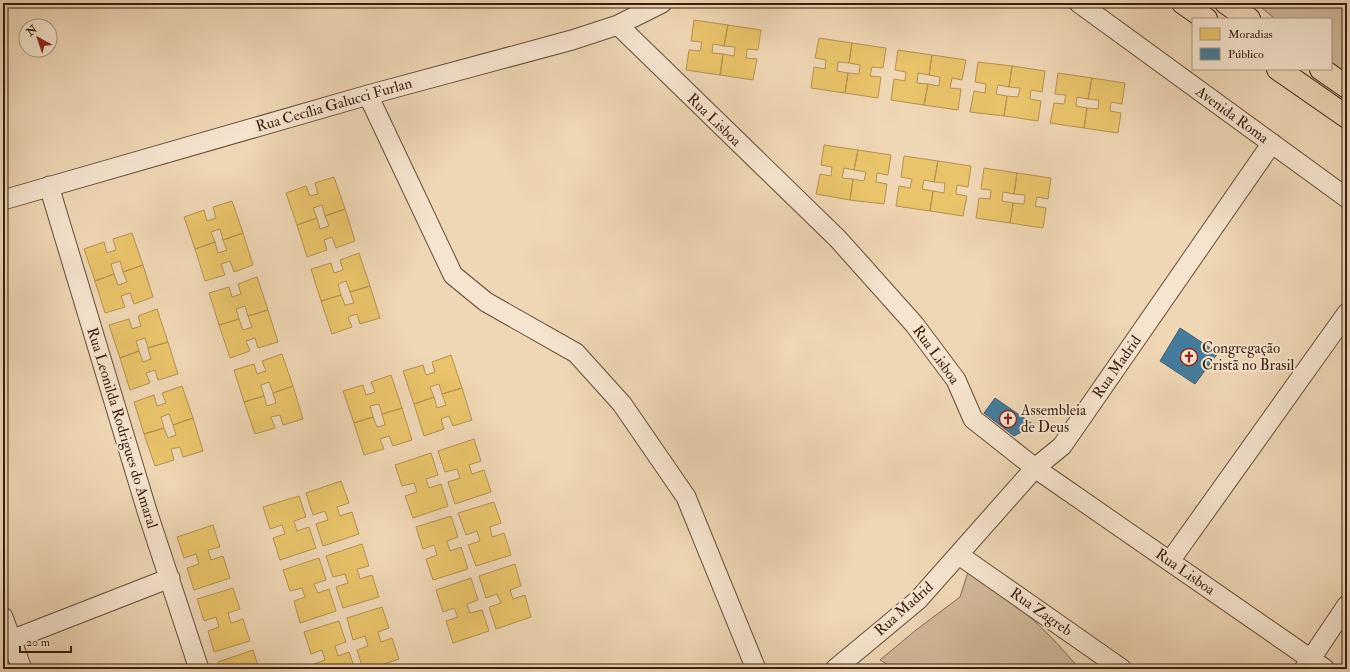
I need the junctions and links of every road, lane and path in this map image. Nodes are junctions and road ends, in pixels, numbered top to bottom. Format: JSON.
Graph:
{"nodes":[{"id":1,"x":662,"y":3,"type":"edge"},
{"id":2,"x":1079,"y":3,"type":"edge"},
{"id":3,"x":1183,"y":3,"type":"edge"},
{"id":4,"x":1226,"y":3,"type":"edge"},
{"id":5,"x":1205,"y":18,"type":"edge"},
{"id":6,"x":1248,"y":18,"type":"edge"},
{"id":7,"x":618,"y":25,"type":"junction"},
{"id":8,"x":1279,"y":70,"type":"edge"},
{"id":9,"x":1322,"y":70,"type":"edge"},
{"id":10,"x":1347,"y":87,"type":"edge"},
{"id":11,"x":368,"y":94,"type":"junction"},
{"id":12,"x":1347,"y":117,"type":"edge"},
{"id":13,"x":1272,"y":143,"type":"junction"},
{"id":14,"x":48,"y":186,"type":"junction"},
{"id":15,"x":1347,"y":198,"type":"edge"},
{"id":16,"x":3,"y":200,"type":"edge"},
{"id":17,"x":1347,"y":313,"type":"edge"},
{"id":18,"x":1035,"y":468,"type":"junction"},
{"id":19,"x":959,"y":555,"type":"junction"},
{"id":20,"x":1170,"y":561,"type":"junction"},
{"id":21,"x":170,"y":578,"type":"junction"},
{"id":22,"x":1347,"y":605,"type":"edge"},
{"id":23,"x":3,"y":617,"type":"edge"},
{"id":24,"x":11,"y":640,"type":"junction"},
{"id":25,"x":1313,"y":666,"type":"edge"},
{"id":26,"x":22,"y":669,"type":"edge"},
{"id":27,"x":199,"y":669,"type":"edge"},
{"id":28,"x":756,"y":669,"type":"edge"},
{"id":29,"x":835,"y":669,"type":"edge"},
{"id":30,"x":1122,"y":669,"type":"edge"}],
"edges":[{"from":1,"to":7,"type":"street","name":"Rua Cecília Galucci Furlan"},
{"from":2,"to":13,"type":"street","name":"Avenida Roma"},
{"from":3,"to":5,"type":"main road"},
{"from":4,"to":6,"type":"main road"},
{"from":7,"to":11,"type":"street","name":"Rua Cecília Galucci Furlan"},
{"from":7,"to":18,"type":"street","name":"Rua Lisboa"},
{"from":8,"to":12,"type":"main road"},
{"from":9,"to":10,"type":"main road"},
{"from":11,"to":14,"type":"street","name":"Rua Cecília Galucci Furlan"},
{"from":11,"to":28,"type":"street"},
{"from":13,"to":15,"type":"street","name":"Avenida Roma"},
{"from":13,"to":18,"type":"street","name":"Rua Madrid"},
{"from":14,"to":16,"type":"street","name":"Rua Cecília Galucci Furlan"},
{"from":14,"to":21,"type":"street","name":"Rua Leonilda Rodrigues do Amaral"},
{"from":17,"to":20,"type":"street"},
{"from":18,"to":19,"type":"street","name":"Rua Madrid"},
{"from":18,"to":20,"type":"street","name":"Rua Lisboa"},
{"from":19,"to":29,"type":"street","name":"Rua Madrid"},
{"from":19,"to":30,"type":"street","name":"Rua Zagreb"},
{"from":20,"to":25,"type":"street","name":"Rua Lisboa"},
{"from":21,"to":24,"type":"street"},
{"from":21,"to":27,"type":"street","name":"Rua Leonilda Rodrigues do Amaral"},
{"from":22,"to":25,"type":"street"},
{"from":23,"to":24,"type":"street"},
{"from":24,"to":26,"type":"street"}]}
